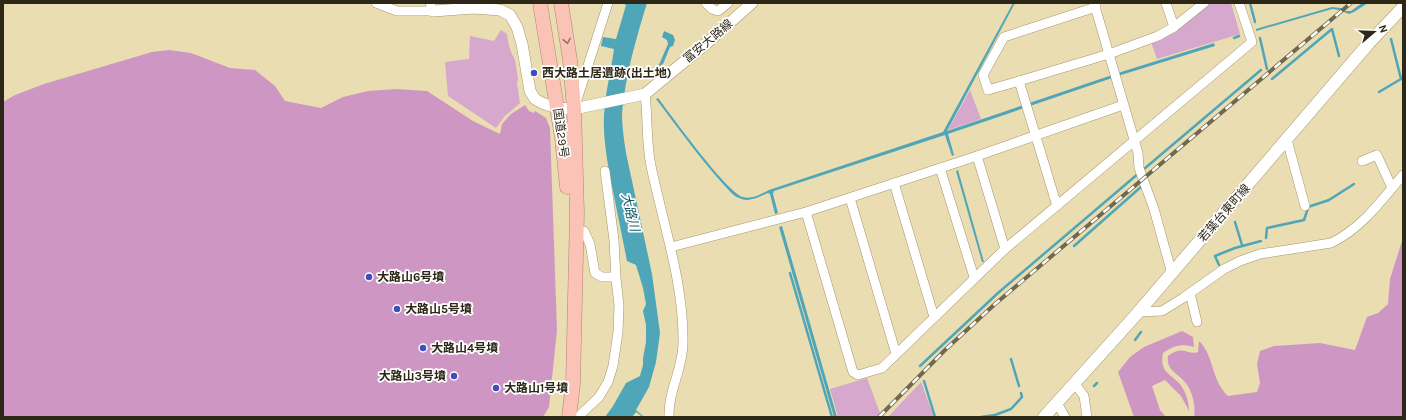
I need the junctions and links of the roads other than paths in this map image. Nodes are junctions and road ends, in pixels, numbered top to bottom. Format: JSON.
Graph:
{"nodes":[{"id":1,"x":376,"y":3,"type":"edge"},
{"id":2,"x":540,"y":3,"type":"edge"},
{"id":3,"x":561,"y":3,"type":"edge"},
{"id":4,"x":608,"y":3,"type":"edge"},
{"id":5,"x":706,"y":3,"type":"edge"},
{"id":6,"x":728,"y":3,"type":"edge"},
{"id":7,"x":752,"y":3,"type":"edge"},
{"id":8,"x":1166,"y":3,"type":"edge"},
{"id":9,"x":1204,"y":3,"type":"edge"},
{"id":10,"x":1239,"y":3,"type":"edge"},
{"id":11,"x":1095,"y":5,"type":"edge"},
{"id":12,"x":431,"y":7,"type":"edge"},
{"id":13,"x":1403,"y":7,"type":"edge"},
{"id":14,"x":1174,"y":27,"type":"junction"},
{"id":15,"x":1109,"y":54,"type":"junction"},
{"id":16,"x":1019,"y":81,"type":"junction"},
{"id":17,"x":645,"y":94,"type":"junction"},
{"id":18,"x":1123,"y":105,"type":"junction"},
{"id":19,"x":557,"y":108,"type":"junction"},
{"id":20,"x":574,"y":109,"type":"junction"},
{"id":21,"x":1037,"y":136,"type":"junction"},
{"id":22,"x":1287,"y":140,"type":"junction"},
{"id":23,"x":1134,"y":143,"type":"junction"},
{"id":24,"x":977,"y":156,"type":"junction"},
{"id":25,"x":1362,"y":162,"type":"dead end"},
{"id":26,"x":940,"y":168,"type":"junction"},
{"id":27,"x":605,"y":171,"type":"dead end"},
{"id":28,"x":1403,"y":175,"type":"edge"},
{"id":29,"x":894,"y":183,"type":"junction"},
{"id":30,"x":1392,"y":188,"type":"junction"},
{"id":31,"x":850,"y":198,"type":"junction"},
{"id":32,"x":1057,"y":206,"type":"junction"},
{"id":33,"x":1305,"y":206,"type":"dead end"},
{"id":34,"x":806,"y":212,"type":"junction"},
{"id":35,"x":584,"y":231,"type":"dead end"},
{"id":36,"x":670,"y":247,"type":"junction"},
{"id":37,"x":1005,"y":249,"type":"junction"},
{"id":38,"x":575,"y":265,"type":"junction"},
{"id":39,"x":1172,"y":274,"type":"junction"},
{"id":40,"x":616,"y":277,"type":"junction"},
{"id":41,"x":974,"y":277,"type":"junction"},
{"id":42,"x":1190,"y":293,"type":"junction"},
{"id":43,"x":1140,"y":312,"type":"junction"},
{"id":44,"x":934,"y":317,"type":"junction"},
{"id":45,"x":1197,"y":322,"type":"dead end"},
{"id":46,"x":896,"y":354,"type":"junction"},
{"id":47,"x":1075,"y":384,"type":"junction"},
{"id":48,"x":1057,"y":403,"type":"junction"},
{"id":49,"x":569,"y":417,"type":"edge"},
{"id":50,"x":578,"y":417,"type":"edge"},
{"id":51,"x":668,"y":417,"type":"edge"},
{"id":52,"x":1044,"y":417,"type":"edge"},
{"id":53,"x":1065,"y":417,"type":"edge"},
{"id":54,"x":1087,"y":417,"type":"edge"}],
"edges":[{"from":1,"to":12,"type":"street"},
{"from":2,"to":19,"type":"highway","name":"国道29号"},
{"from":3,"to":20,"type":"highway","name":"国道29号","one_way":true},
{"from":4,"to":20,"type":"street"},
{"from":5,"to":6,"type":"street"},
{"from":7,"to":17,"type":"street","name":"富安大路線"},
{"from":8,"to":14,"type":"street"},
{"from":9,"to":14,"type":"street"},
{"from":10,"to":23,"type":"street"},
{"from":11,"to":15,"type":"street"},
{"from":11,"to":16,"type":"street"},
{"from":12,"to":19,"type":"street"},
{"from":13,"to":22,"type":"main road","name":"若葉台東町線"},
{"from":14,"to":15,"type":"street"},
{"from":15,"to":16,"type":"street"},
{"from":15,"to":18,"type":"street"},
{"from":16,"to":21,"type":"street"},
{"from":17,"to":20,"type":"street"},
{"from":17,"to":36,"type":"street"},
{"from":18,"to":21,"type":"street"},
{"from":18,"to":23,"type":"street"},
{"from":19,"to":20,"type":"street"},
{"from":19,"to":38,"type":"highway","name":"国道29号"},
{"from":20,"to":38,"type":"highway","name":"国道29号"},
{"from":21,"to":24,"type":"street"},
{"from":21,"to":32,"type":"street"},
{"from":22,"to":33,"type":"street"},
{"from":22,"to":39,"type":"main road","name":"若葉台東町線"},
{"from":23,"to":32,"type":"street"},
{"from":23,"to":39,"type":"street"},
{"from":24,"to":26,"type":"street"},
{"from":24,"to":37,"type":"street"},
{"from":25,"to":30,"type":"street"},
{"from":26,"to":29,"type":"street"},
{"from":26,"to":41,"type":"street"},
{"from":27,"to":40,"type":"street"},
{"from":28,"to":30,"type":"street"},
{"from":29,"to":31,"type":"street"},
{"from":29,"to":44,"type":"street"},
{"from":30,"to":42,"type":"street"},
{"from":31,"to":34,"type":"street"},
{"from":31,"to":46,"type":"street"},
{"from":32,"to":37,"type":"street"},
{"from":34,"to":36,"type":"street"},
{"from":34,"to":46,"type":"street"},
{"from":35,"to":40,"type":"street"},
{"from":36,"to":51,"type":"street"},
{"from":37,"to":41,"type":"street"},
{"from":38,"to":49,"type":"highway","name":"国道29号"},
{"from":39,"to":43,"type":"main road","name":"若葉台東町線"},
{"from":40,"to":50,"type":"street"},
{"from":41,"to":44,"type":"street"},
{"from":42,"to":43,"type":"street"},
{"from":42,"to":45,"type":"street"},
{"from":43,"to":47,"type":"main road","name":"若葉台東町線"},
{"from":44,"to":46,"type":"street"},
{"from":47,"to":48,"type":"main road","name":"若葉台東町線"},
{"from":47,"to":54,"type":"street"},
{"from":48,"to":52,"type":"main road","name":"若葉台東町線"},
{"from":48,"to":53,"type":"street"}]}
